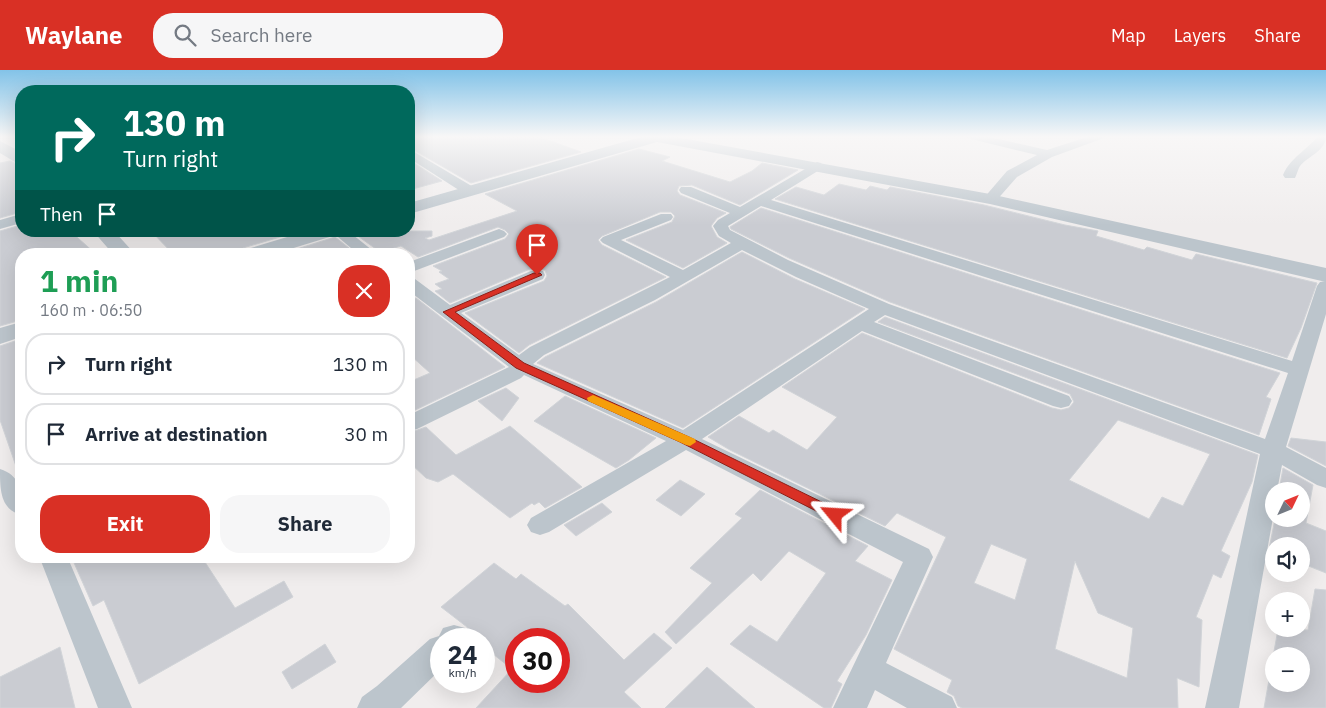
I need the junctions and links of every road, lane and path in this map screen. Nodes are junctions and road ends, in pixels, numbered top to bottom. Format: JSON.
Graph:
{"nodes":[{"id":1,"x":430,"y":166,"type":"edge"},
{"id":2,"x":554,"y":166,"type":"edge"},
{"id":3,"x":817,"y":166,"type":"joint"},
{"id":4,"x":1027,"y":166,"type":"edge"},
{"id":5,"x":1294,"y":166,"type":"edge"},
{"id":6,"x":1290,"y":175,"type":"dead end"},
{"id":7,"x":686,"y":190,"type":"dead end"},
{"id":8,"x":470,"y":191,"type":"junction"},
{"id":9,"x":990,"y":199,"type":"junction"},
{"id":10,"x":760,"y":201,"type":"junction"},
{"id":11,"x":415,"y":207,"type":"edge"},
{"id":12,"x":740,"y":212,"type":"junction"},
{"id":13,"x":666,"y":217,"type":"dead end"},
{"id":14,"x":15,"y":220,"type":"edge"},
{"id":15,"x":0,"y":225,"type":"edge"},
{"id":16,"x":499,"y":234,"type":"dead end"},
{"id":17,"x":109,"y":237,"type":"edge"},
{"id":18,"x":309,"y":237,"type":"edge"},
{"id":19,"x":346,"y":237,"type":"edge"},
{"id":20,"x":742,"y":244,"type":"junction"},
{"id":21,"x":119,"y":248,"type":"edge"},
{"id":22,"x":272,"y":248,"type":"edge"},
{"id":23,"x":361,"y":248,"type":"edge"},
{"id":24,"x":415,"y":266,"type":"edge"},
{"id":25,"x":537,"y":275,"type":"dead end"},
{"id":26,"x":1326,"y":275,"type":"edge"},
{"id":27,"x":682,"y":276,"type":"junction"},
{"id":28,"x":1326,"y":286,"type":"edge"},
{"id":29,"x":415,"y":287,"type":"edge"},
{"id":30,"x":883,"y":308,"type":"junction"},
{"id":31,"x":448,"y":312,"type":"junction"},
{"id":32,"x":859,"y":323,"type":"junction"},
{"id":33,"x":15,"y":331,"type":"edge"},
{"id":34,"x":0,"y":337,"type":"edge"},
{"id":35,"x":520,"y":366,"type":"junction"},
{"id":36,"x":1300,"y":370,"type":"junction"},
{"id":37,"x":1061,"y":401,"type":"dead end"},
{"id":38,"x":415,"y":421,"type":"edge"},
{"id":39,"x":685,"y":440,"type":"junction"},
{"id":40,"x":1273,"y":450,"type":"junction"},
{"id":41,"x":0,"y":478,"type":"edge"},
{"id":42,"x":1326,"y":479,"type":"edge"},
{"id":43,"x":15,"y":498,"type":"edge"},
{"id":44,"x":540,"y":525,"type":"dead end"},
{"id":45,"x":56,"y":563,"type":"edge"},
{"id":46,"x":430,"y":660,"type":"edge"},
{"id":47,"x":868,"y":670,"type":"junction"},
{"id":48,"x":115,"y":708,"type":"edge"},
{"id":49,"x":374,"y":708,"type":"edge"},
{"id":50,"x":850,"y":708,"type":"edge"},
{"id":51,"x":940,"y":708,"type":"edge"},
{"id":52,"x":1222,"y":708,"type":"edge"}],
"edges":[{"from":1,"to":8,"type":"street"},
{"from":2,"to":8,"type":"street"},
{"from":3,"to":9,"type":"street"},
{"from":3,"to":10,"type":"street"},
{"from":4,"to":9,"type":"street"},
{"from":5,"to":6,"type":"street"},
{"from":7,"to":12,"type":"street"},
{"from":8,"to":11,"type":"street"},
{"from":9,"to":26,"type":"street"},
{"from":10,"to":12,"type":"street"},
{"from":10,"to":36,"type":"street"},
{"from":12,"to":20,"type":"street"},
{"from":13,"to":27,"type":"street"},
{"from":14,"to":15,"type":"street"},
{"from":16,"to":24,"type":"street"},
{"from":17,"to":21,"type":"street"},
{"from":18,"to":22,"type":"street"},
{"from":19,"to":23,"type":"street"},
{"from":20,"to":27,"type":"street"},
{"from":20,"to":30,"type":"street"},
{"from":25,"to":31,"type":"street"},
{"from":27,"to":35,"type":"street"},
{"from":28,"to":36,"type":"street"},
{"from":29,"to":31,"type":"street"},
{"from":30,"to":32,"type":"street"},
{"from":30,"to":40,"type":"street"},
{"from":31,"to":35,"type":"street"},
{"from":32,"to":37,"type":"street"},
{"from":32,"to":39,"type":"street"},
{"from":33,"to":34,"type":"street"},
{"from":35,"to":38,"type":"street"},
{"from":35,"to":39,"type":"street"},
{"from":36,"to":40,"type":"street"},
{"from":39,"to":44,"type":"street"},
{"from":39,"to":47,"type":"street"},
{"from":40,"to":42,"type":"street"},
{"from":40,"to":52,"type":"street"},
{"from":41,"to":43,"type":"street"},
{"from":45,"to":48,"type":"street"},
{"from":46,"to":49,"type":"street"},
{"from":47,"to":50,"type":"street"},
{"from":47,"to":51,"type":"street"}]}
